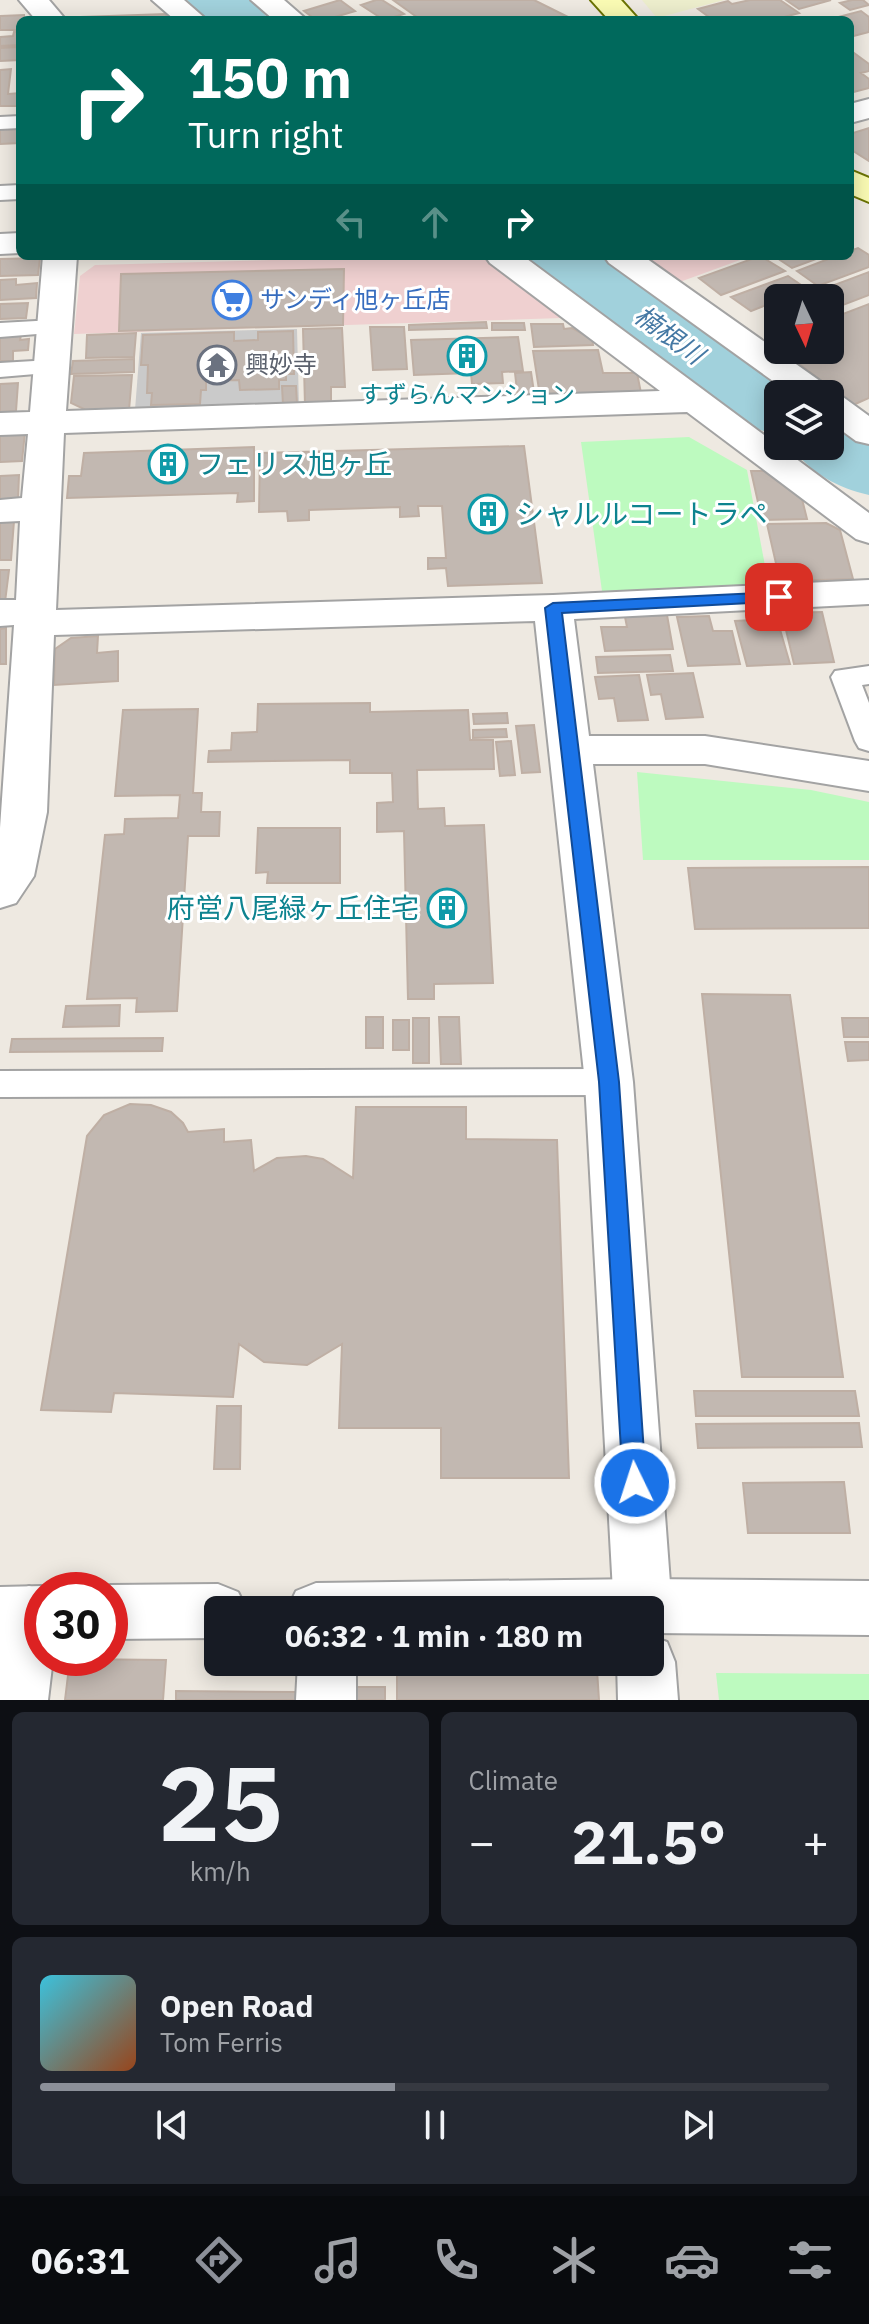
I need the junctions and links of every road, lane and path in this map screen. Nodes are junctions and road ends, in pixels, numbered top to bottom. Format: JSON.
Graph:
{"nodes":[{"id":1,"x":166,"y":0,"type":"edge"},
{"id":2,"x":265,"y":0,"type":"edge"},
{"id":3,"x":605,"y":0,"type":"edge"},
{"id":4,"x":22,"y":1,"type":"edge"},
{"id":5,"x":46,"y":16,"type":"edge"},
{"id":6,"x":188,"y":16,"type":"edge"},
{"id":7,"x":287,"y":16,"type":"edge"},
{"id":8,"x":621,"y":16,"type":"edge"},
{"id":9,"x":60,"y":260,"type":"edge"},
{"id":10,"x":507,"y":260,"type":"edge"},
{"id":11,"x":627,"y":260,"type":"edge"},
{"id":12,"x":54,"y":327,"type":"junction"},
{"id":13,"x":0,"y":330,"type":"edge"},
{"id":14,"x":51,"y":367,"type":"junction"},
{"id":15,"x":0,"y":370,"type":"edge"},
{"id":16,"x":794,"y":380,"type":"edge"},
{"id":17,"x":696,"y":401,"type":"junction"},
{"id":18,"x":844,"y":415,"type":"edge"},
{"id":19,"x":47,"y":422,"type":"junction"},
{"id":20,"x":0,"y":424,"type":"edge"},
{"id":21,"x":869,"y":433,"type":"edge"},
{"id":22,"x":40,"y":509,"type":"junction"},
{"id":23,"x":0,"y":511,"type":"edge"},
{"id":24,"x":869,"y":531,"type":"edge"},
{"id":25,"x":869,"y":592,"type":"edge"},
{"id":26,"x":553,"y":608,"type":"junction"},
{"id":27,"x":25,"y":616,"type":"edge"},
{"id":28,"x":869,"y":675,"type":"edge"},
{"id":29,"x":16,"y":726,"type":"edge"},
{"id":30,"x":869,"y":741,"type":"edge"},
{"id":31,"x":572,"y":750,"type":"junction"},
{"id":32,"x":869,"y":776,"type":"edge"},
{"id":33,"x":13,"y":814,"type":"edge"},
{"id":34,"x":0,"y":892,"type":"edge"},
{"id":35,"x":609,"y":1082,"type":"junction"},
{"id":36,"x":0,"y":1084,"type":"edge"},
{"id":37,"x":642,"y":1596,"type":"edge"},
{"id":38,"x":869,"y":1608,"type":"edge"},
{"id":39,"x":204,"y":1611,"type":"edge"},
{"id":40,"x":128,"y":1612,"type":"edge"},
{"id":41,"x":24,"y":1613,"type":"edge"},
{"id":42,"x":664,"y":1624,"type":"edge"},
{"id":43,"x":327,"y":1676,"type":"edge"},
{"id":44,"x":647,"y":1676,"type":"edge"},
{"id":45,"x":18,"y":1700,"type":"edge"},
{"id":46,"x":326,"y":1700,"type":"edge"},
{"id":47,"x":648,"y":1700,"type":"edge"}],
"edges":[{"from":1,"to":6,"type":"street"},
{"from":2,"to":7,"type":"street"},
{"from":3,"to":8,"type":"main road"},
{"from":4,"to":5,"type":"street"},
{"from":9,"to":12,"type":"street"},
{"from":10,"to":17,"type":"street"},
{"from":11,"to":16,"type":"street"},
{"from":12,"to":13,"type":"lane"},
{"from":12,"to":14,"type":"street"},
{"from":14,"to":15,"type":"lane"},
{"from":14,"to":19,"type":"street"},
{"from":17,"to":19,"type":"street"},
{"from":17,"to":24,"type":"street"},
{"from":18,"to":21,"type":"street"},
{"from":19,"to":20,"type":"street"},
{"from":19,"to":22,"type":"street"},
{"from":22,"to":23,"type":"street"},
{"from":22,"to":27,"type":"street"},
{"from":25,"to":26,"type":"street"},
{"from":26,"to":27,"type":"street"},
{"from":26,"to":31,"type":"street"},
{"from":27,"to":29,"type":"street"},
{"from":28,"to":30,"type":"lane"},
{"from":29,"to":33,"type":"street"},
{"from":31,"to":32,"type":"street"},
{"from":31,"to":35,"type":"street"},
{"from":33,"to":34,"type":"street"},
{"from":35,"to":36,"type":"lane"},
{"from":35,"to":37,"type":"street"},
{"from":38,"to":42,"type":"street"},
{"from":39,"to":40,"type":"street"},
{"from":41,"to":45,"type":"street"},
{"from":43,"to":46,"type":"street"},
{"from":44,"to":47,"type":"street"}]}
